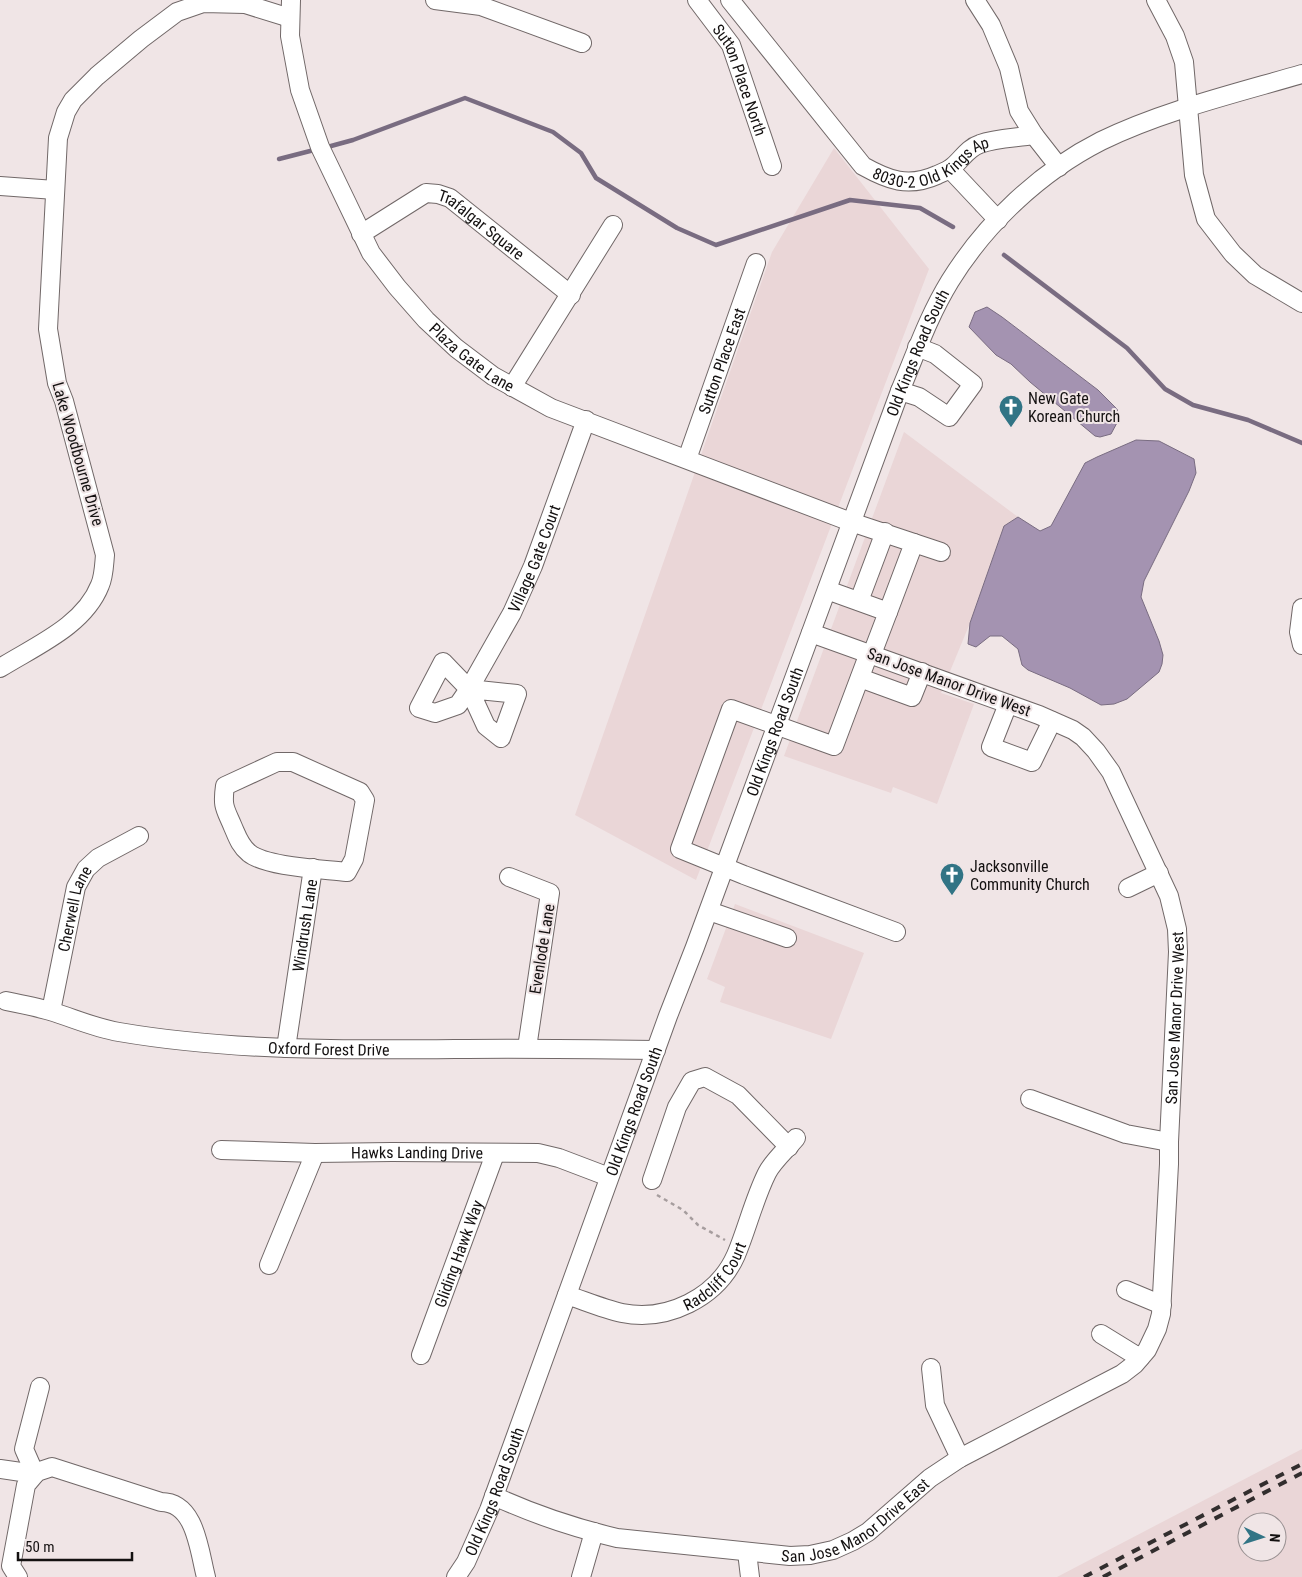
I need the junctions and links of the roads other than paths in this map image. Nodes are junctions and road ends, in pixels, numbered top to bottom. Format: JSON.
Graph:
{"nodes":[{"id":1,"x":291,"y":0,"type":"edge"},
{"id":2,"x":435,"y":0,"type":"edge"},
{"id":3,"x":696,"y":0,"type":"edge"},
{"id":4,"x":730,"y":0,"type":"edge"},
{"id":5,"x":975,"y":0,"type":"edge"},
{"id":6,"x":1156,"y":0,"type":"edge"},
{"id":7,"x":290,"y":18,"type":"junction"},
{"id":8,"x":582,"y":43,"type":"dead end"},
{"id":9,"x":1302,"y":74,"type":"edge"},
{"id":10,"x":1188,"y":108,"type":"junction"},
{"id":11,"x":1034,"y":135,"type":"junction"},
{"id":12,"x":772,"y":166,"type":"dead end"},
{"id":13,"x":1059,"y":167,"type":"junction"},
{"id":14,"x":950,"y":169,"type":"junction"},
{"id":15,"x":0,"y":186,"type":"edge"},
{"id":16,"x":55,"y":190,"type":"junction"},
{"id":17,"x":998,"y":220,"type":"junction"},
{"id":18,"x":613,"y":225,"type":"dead end"},
{"id":19,"x":361,"y":234,"type":"junction"},
{"id":20,"x":756,"y":263,"type":"dead end"},
{"id":21,"x":571,"y":295,"type":"junction"},
{"id":22,"x":1302,"y":303,"type":"edge"},
{"id":23,"x":917,"y":347,"type":"junction"},
{"id":24,"x":512,"y":387,"type":"junction"},
{"id":25,"x":900,"y":391,"type":"junction"},
{"id":26,"x":586,"y":420,"type":"junction"},
{"id":27,"x":687,"y":459,"type":"junction"},
{"id":28,"x":851,"y":522,"type":"junction"},
{"id":29,"x":885,"y":532,"type":"junction"},
{"id":30,"x":914,"y":543,"type":"junction"},
{"id":31,"x":941,"y":552,"type":"dead end"},
{"id":32,"x":827,"y":590,"type":"junction"},
{"id":33,"x":859,"y":601,"type":"junction"},
{"id":34,"x":1302,"y":608,"type":"edge"},
{"id":35,"x":888,"y":612,"type":"junction"},
{"id":36,"x":811,"y":634,"type":"junction"},
{"id":37,"x":1302,"y":645,"type":"edge"},
{"id":38,"x":871,"y":654,"type":"junction"},
{"id":39,"x":0,"y":668,"type":"edge"},
{"id":40,"x":922,"y":672,"type":"junction"},
{"id":41,"x":860,"y":678,"type":"junction"},
{"id":42,"x":469,"y":690,"type":"dead end"},
{"id":43,"x":1008,"y":704,"type":"junction"},
{"id":44,"x":1052,"y":721,"type":"junction"},
{"id":45,"x":777,"y":726,"type":"junction"},
{"id":46,"x":139,"y":836,"type":"dead end"},
{"id":47,"x":725,"y":866,"type":"junction"},
{"id":48,"x":313,"y":868,"type":"junction"},
{"id":49,"x":1159,"y":873,"type":"junction"},
{"id":50,"x":509,"y":876,"type":"dead end"},
{"id":51,"x":1128,"y":888,"type":"dead end"},
{"id":52,"x":708,"y":911,"type":"junction"},
{"id":53,"x":896,"y":932,"type":"dead end"},
{"id":54,"x":787,"y":938,"type":"dead end"},
{"id":55,"x":6,"y":1001,"type":"dead end"},
{"id":56,"x":51,"y":1011,"type":"junction"},
{"id":57,"x":286,"y":1048,"type":"junction"},
{"id":58,"x":527,"y":1048,"type":"junction"},
{"id":59,"x":656,"y":1050,"type":"junction"},
{"id":60,"x":1030,"y":1099,"type":"dead end"},
{"id":61,"x":1168,"y":1142,"type":"junction"},
{"id":62,"x":221,"y":1150,"type":"dead end"},
{"id":63,"x":315,"y":1153,"type":"junction"},
{"id":64,"x":495,"y":1154,"type":"junction"},
{"id":65,"x":609,"y":1177,"type":"junction"},
{"id":66,"x":652,"y":1180,"type":"road end"},
{"id":67,"x":269,"y":1264,"type":"dead end"},
{"id":68,"x":1126,"y":1290,"type":"dead end"},
{"id":69,"x":568,"y":1295,"type":"junction"},
{"id":70,"x":1161,"y":1309,"type":"junction"},
{"id":71,"x":1101,"y":1334,"type":"dead end"},
{"id":72,"x":420,"y":1356,"type":"dead end"},
{"id":73,"x":1140,"y":1358,"type":"junction"},
{"id":74,"x":931,"y":1368,"type":"dead end"},
{"id":75,"x":40,"y":1387,"type":"dead end"},
{"id":76,"x":960,"y":1458,"type":"junction"},
{"id":77,"x":0,"y":1469,"type":"edge"},
{"id":78,"x":35,"y":1474,"type":"junction"},
{"id":79,"x":494,"y":1496,"type":"junction"},
{"id":80,"x":594,"y":1532,"type":"junction"},
{"id":81,"x":747,"y":1552,"type":"junction"},
{"id":82,"x":18,"y":1577,"type":"edge"},
{"id":83,"x":206,"y":1577,"type":"edge"},
{"id":84,"x":456,"y":1577,"type":"edge"},
{"id":85,"x":581,"y":1577,"type":"edge"},
{"id":86,"x":750,"y":1577,"type":"edge"}],
"edges":[{"from":1,"to":7,"type":"street","name":"Plaza Gate Lane"},
{"from":2,"to":8,"type":"street"},
{"from":3,"to":12,"type":"street","name":"Sutton Place North"},
{"from":4,"to":14,"type":"street","name":"8030-2 Old Kings Ap"},
{"from":5,"to":11,"type":"street"},
{"from":6,"to":10,"type":"street"},
{"from":7,"to":16,"type":"street","name":"Lake Woodbourne Drive"},
{"from":7,"to":19,"type":"street","name":"Plaza Gate Lane"},
{"from":9,"to":10,"type":"street","name":"Old Kings Road South"},
{"from":10,"to":13,"type":"street","name":"Old Kings Road South"},
{"from":10,"to":22,"type":"street"},
{"from":11,"to":13,"type":"street"},
{"from":11,"to":14,"type":"street","name":"8030-2 Old Kings Ap"},
{"from":13,"to":17,"type":"street","name":"Old Kings Road South"},
{"from":14,"to":17,"type":"street"},
{"from":15,"to":16,"type":"street"},
{"from":16,"to":39,"type":"street","name":"Lake Woodbourne Drive"},
{"from":17,"to":23,"type":"street","name":"Old Kings Road South"},
{"from":18,"to":21,"type":"street"},
{"from":19,"to":21,"type":"street","name":"Trafalgar Square"},
{"from":19,"to":24,"type":"street","name":"Plaza Gate Lane"},
{"from":20,"to":27,"type":"street","name":"Sutton Place East"},
{"from":21,"to":24,"type":"street"},
{"from":23,"to":25,"type":"street","name":"Old Kings Road South"},
{"from":23,"to":25,"type":"street"},
{"from":24,"to":26,"type":"street","name":"Plaza Gate Lane"},
{"from":25,"to":28,"type":"street","name":"Old Kings Road South"},
{"from":26,"to":27,"type":"street","name":"Plaza Gate Lane"},
{"from":26,"to":42,"type":"street","name":"Village Gate Court"},
{"from":27,"to":28,"type":"street","name":"Plaza Gate Lane"},
{"from":28,"to":29,"type":"street","name":"Plaza Gate Lane"},
{"from":28,"to":32,"type":"street","name":"Old Kings Road South"},
{"from":29,"to":30,"type":"street","name":"Plaza Gate Lane"},
{"from":29,"to":33,"type":"street"},
{"from":30,"to":31,"type":"street","name":"Plaza Gate Lane"},
{"from":30,"to":35,"type":"street"},
{"from":32,"to":33,"type":"street"},
{"from":32,"to":36,"type":"street","name":"Old Kings Road South"},
{"from":33,"to":35,"type":"street"},
{"from":34,"to":37,"type":"street"},
{"from":35,"to":38,"type":"street"},
{"from":36,"to":38,"type":"street","name":"San Jose Manor Drive West"},
{"from":36,"to":45,"type":"street","name":"Old Kings Road South"},
{"from":38,"to":40,"type":"street","name":"San Jose Manor Drive West"},
{"from":38,"to":41,"type":"street"},
{"from":40,"to":41,"type":"street"},
{"from":40,"to":43,"type":"street","name":"San Jose Manor Drive West"},
{"from":41,"to":45,"type":"street"},
{"from":43,"to":44,"type":"street","name":"San Jose Manor Drive West"},
{"from":43,"to":44,"type":"street"},
{"from":44,"to":49,"type":"street","name":"San Jose Manor Drive West"},
{"from":45,"to":47,"type":"street","name":"Old Kings Road South"},
{"from":45,"to":47,"type":"street"},
{"from":46,"to":56,"type":"street","name":"Cherwell Lane"},
{"from":47,"to":52,"type":"street","name":"Old Kings Road South"},
{"from":47,"to":53,"type":"street"},
{"from":48,"to":48,"type":"street","name":"Windrush Lane"},
{"from":48,"to":57,"type":"street","name":"Windrush Lane"},
{"from":49,"to":51,"type":"street"},
{"from":49,"to":61,"type":"street","name":"San Jose Manor Drive West"},
{"from":50,"to":58,"type":"street","name":"Evenlode Lane"},
{"from":52,"to":54,"type":"street"},
{"from":52,"to":59,"type":"street","name":"Old Kings Road South"},
{"from":55,"to":56,"type":"street","name":"Oxford Forest Drive"},
{"from":56,"to":57,"type":"street","name":"Oxford Forest Drive"},
{"from":57,"to":58,"type":"street","name":"Oxford Forest Drive"},
{"from":58,"to":59,"type":"street","name":"Oxford Forest Drive"},
{"from":59,"to":65,"type":"street","name":"Old Kings Road South"},
{"from":60,"to":61,"type":"street"},
{"from":61,"to":70,"type":"street","name":"San Jose Manor Drive West"},
{"from":62,"to":63,"type":"street","name":"Hawks Landing Drive"},
{"from":63,"to":64,"type":"street","name":"Hawks Landing Drive"},
{"from":63,"to":67,"type":"street"},
{"from":64,"to":65,"type":"street","name":"Hawks Landing Drive"},
{"from":64,"to":72,"type":"street","name":"Gliding Hawk Way"},
{"from":65,"to":69,"type":"street","name":"Old Kings Road South"},
{"from":66,"to":69,"type":"street","name":"Radcliff Court"},
{"from":68,"to":70,"type":"street"},
{"from":69,"to":79,"type":"street","name":"Old Kings Road South"},
{"from":70,"to":73,"type":"street","name":"San Jose Manor Drive East"},
{"from":71,"to":73,"type":"street"},
{"from":73,"to":76,"type":"street","name":"San Jose Manor Drive East"},
{"from":74,"to":76,"type":"street"},
{"from":75,"to":78,"type":"street"},
{"from":76,"to":81,"type":"street","name":"San Jose Manor Drive East"},
{"from":77,"to":78,"type":"street"},
{"from":78,"to":82,"type":"street"},
{"from":78,"to":83,"type":"street"},
{"from":79,"to":80,"type":"street","name":"San Jose Manor Drive East"},
{"from":79,"to":84,"type":"street","name":"Old Kings Road South"},
{"from":80,"to":81,"type":"street","name":"San Jose Manor Drive East"},
{"from":80,"to":85,"type":"street"},
{"from":81,"to":86,"type":"street"}]}
